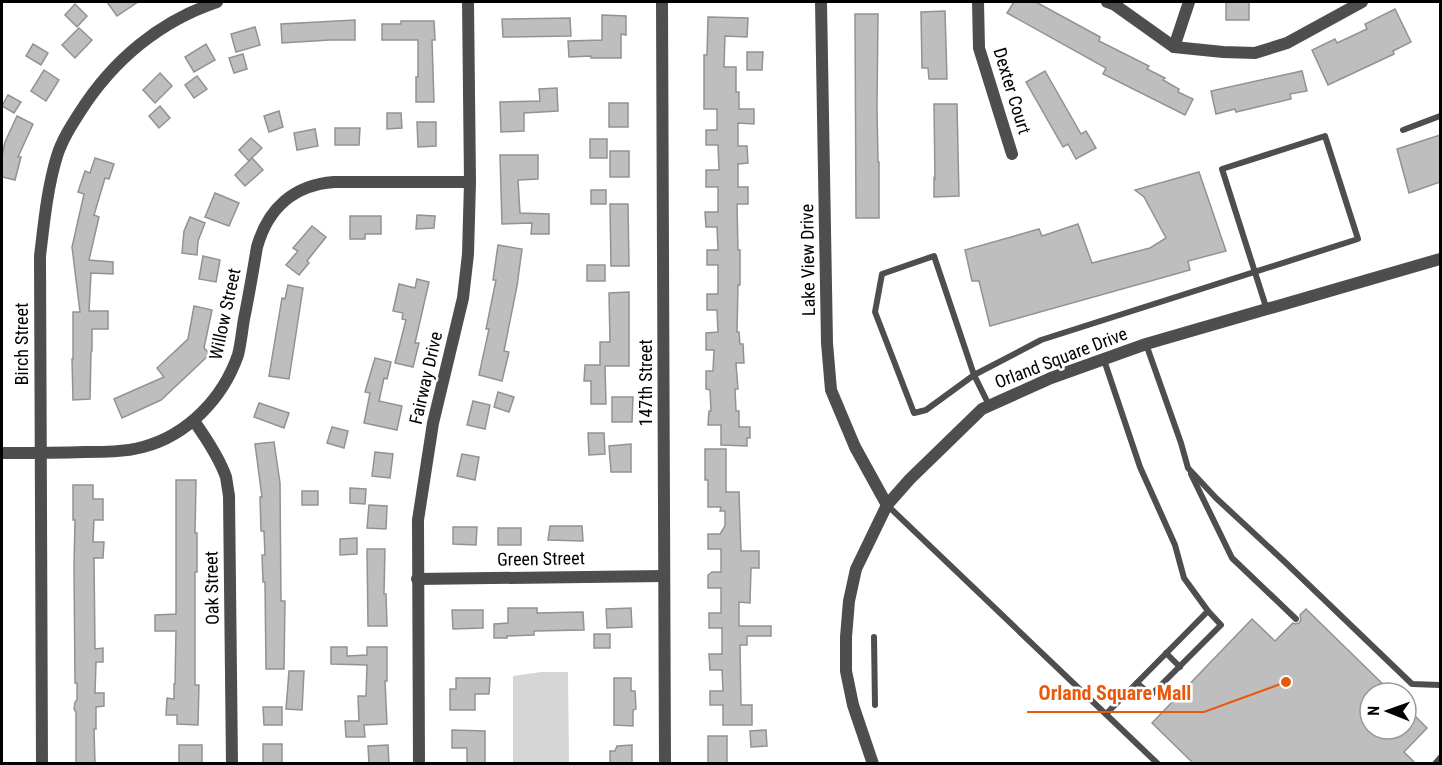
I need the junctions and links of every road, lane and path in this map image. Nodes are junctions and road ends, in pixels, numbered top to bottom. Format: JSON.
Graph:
{"nodes":[{"id":1,"x":217,"y":2,"type":"edge"},
{"id":2,"x":468,"y":2,"type":"edge"},
{"id":3,"x":662,"y":2,"type":"edge"},
{"id":4,"x":821,"y":2,"type":"edge"},
{"id":5,"x":978,"y":2,"type":"edge"},
{"id":6,"x":1107,"y":2,"type":"edge"},
{"id":7,"x":1189,"y":2,"type":"edge"},
{"id":8,"x":1362,"y":2,"type":"edge"},
{"id":9,"x":1174,"y":47,"type":"junction"},
{"id":10,"x":1440,"y":116,"type":"edge"},
{"id":11,"x":1402,"y":130,"type":"dead end"},
{"id":12,"x":1012,"y":154,"type":"dead end"},
{"id":13,"x":471,"y":182,"type":"junction"},
{"id":14,"x":1440,"y":259,"type":"edge"},
{"id":15,"x":1255,"y":272,"type":"junction"},
{"id":16,"x":1267,"y":310,"type":"junction"},
{"id":17,"x":1146,"y":344,"type":"junction"},
{"id":18,"x":1103,"y":358,"type":"junction"},
{"id":19,"x":974,"y":375,"type":"junction"},
{"id":20,"x":990,"y":406,"type":"junction"},
{"id":21,"x":194,"y":421,"type":"junction"},
{"id":22,"x":2,"y":453,"type":"edge"},
{"id":23,"x":41,"y":453,"type":"junction"},
{"id":24,"x":1188,"y":468,"type":"junction"},
{"id":25,"x":887,"y":505,"type":"junction"},
{"id":26,"x":664,"y":576,"type":"junction"},
{"id":27,"x":417,"y":579,"type":"junction"},
{"id":28,"x":1208,"y":611,"type":"junction"},
{"id":29,"x":1296,"y":620,"type":"dead end"},
{"id":30,"x":874,"y":637,"type":"dead end"},
{"id":31,"x":1166,"y":653,"type":"junction"},
{"id":32,"x":1180,"y":667,"type":"junction"},
{"id":33,"x":1137,"y":683,"type":"junction"},
{"id":34,"x":1440,"y":685,"type":"edge"},
{"id":35,"x":875,"y":705,"type":"dead end"},
{"id":36,"x":1106,"y":714,"type":"junction"},
{"id":37,"x":1440,"y":758,"type":"edge"},
{"id":38,"x":42,"y":764,"type":"edge"},
{"id":39,"x":232,"y":764,"type":"edge"},
{"id":40,"x":419,"y":764,"type":"edge"},
{"id":41,"x":665,"y":764,"type":"edge"},
{"id":42,"x":873,"y":764,"type":"edge"},
{"id":43,"x":1158,"y":764,"type":"edge"},
{"id":44,"x":1435,"y":764,"type":"edge"}],
"edges":[{"from":1,"to":23,"type":"street","name":"Birch Street"},
{"from":2,"to":13,"type":"street","name":"Fairway Drive"},
{"from":3,"to":26,"type":"street","name":"147th Street"},
{"from":4,"to":25,"type":"street","name":"Lake View Drive"},
{"from":5,"to":12,"type":"street","name":"Dexter Court"},
{"from":6,"to":9,"type":"street"},
{"from":7,"to":9,"type":"street"},
{"from":8,"to":9,"type":"street"},
{"from":10,"to":11,"type":"lane"},
{"from":13,"to":21,"type":"street","name":"Willow Street"},
{"from":13,"to":27,"type":"street","name":"Fairway Drive"},
{"from":14,"to":16,"type":"street","name":"Orland Square Drive"},
{"from":15,"to":15,"type":"lane"},
{"from":15,"to":16,"type":"lane"},
{"from":15,"to":19,"type":"lane"},
{"from":16,"to":17,"type":"street","name":"Orland Square Drive"},
{"from":17,"to":18,"type":"street","name":"Orland Square Drive"},
{"from":17,"to":24,"type":"lane"},
{"from":18,"to":20,"type":"street","name":"Orland Square Drive"},
{"from":18,"to":28,"type":"lane"},
{"from":19,"to":19,"type":"lane"},
{"from":19,"to":20,"type":"lane"},
{"from":20,"to":25,"type":"street","name":"Orland Square Drive"},
{"from":21,"to":23,"type":"street","name":"Willow Street"},
{"from":21,"to":39,"type":"street","name":"Oak Street"},
{"from":22,"to":23,"type":"street","name":"Willow Street"},
{"from":23,"to":38,"type":"street","name":"Birch Street"},
{"from":24,"to":29,"type":"lane"},
{"from":24,"to":34,"type":"lane"},
{"from":25,"to":36,"type":"lane"},
{"from":25,"to":42,"type":"street","name":"Orland Square Drive"},
{"from":26,"to":27,"type":"street","name":"Green Street"},
{"from":26,"to":41,"type":"street","name":"147th Street"},
{"from":27,"to":40,"type":"street","name":"Fairway Drive"},
{"from":28,"to":31,"type":"lane"},
{"from":28,"to":32,"type":"lane"},
{"from":30,"to":35,"type":"lane"},
{"from":31,"to":32,"type":"lane"},
{"from":31,"to":33,"type":"lane"},
{"from":32,"to":33,"type":"lane"},
{"from":33,"to":36,"type":"lane"},
{"from":36,"to":43,"type":"lane"},
{"from":37,"to":44,"type":"lane"}]}
